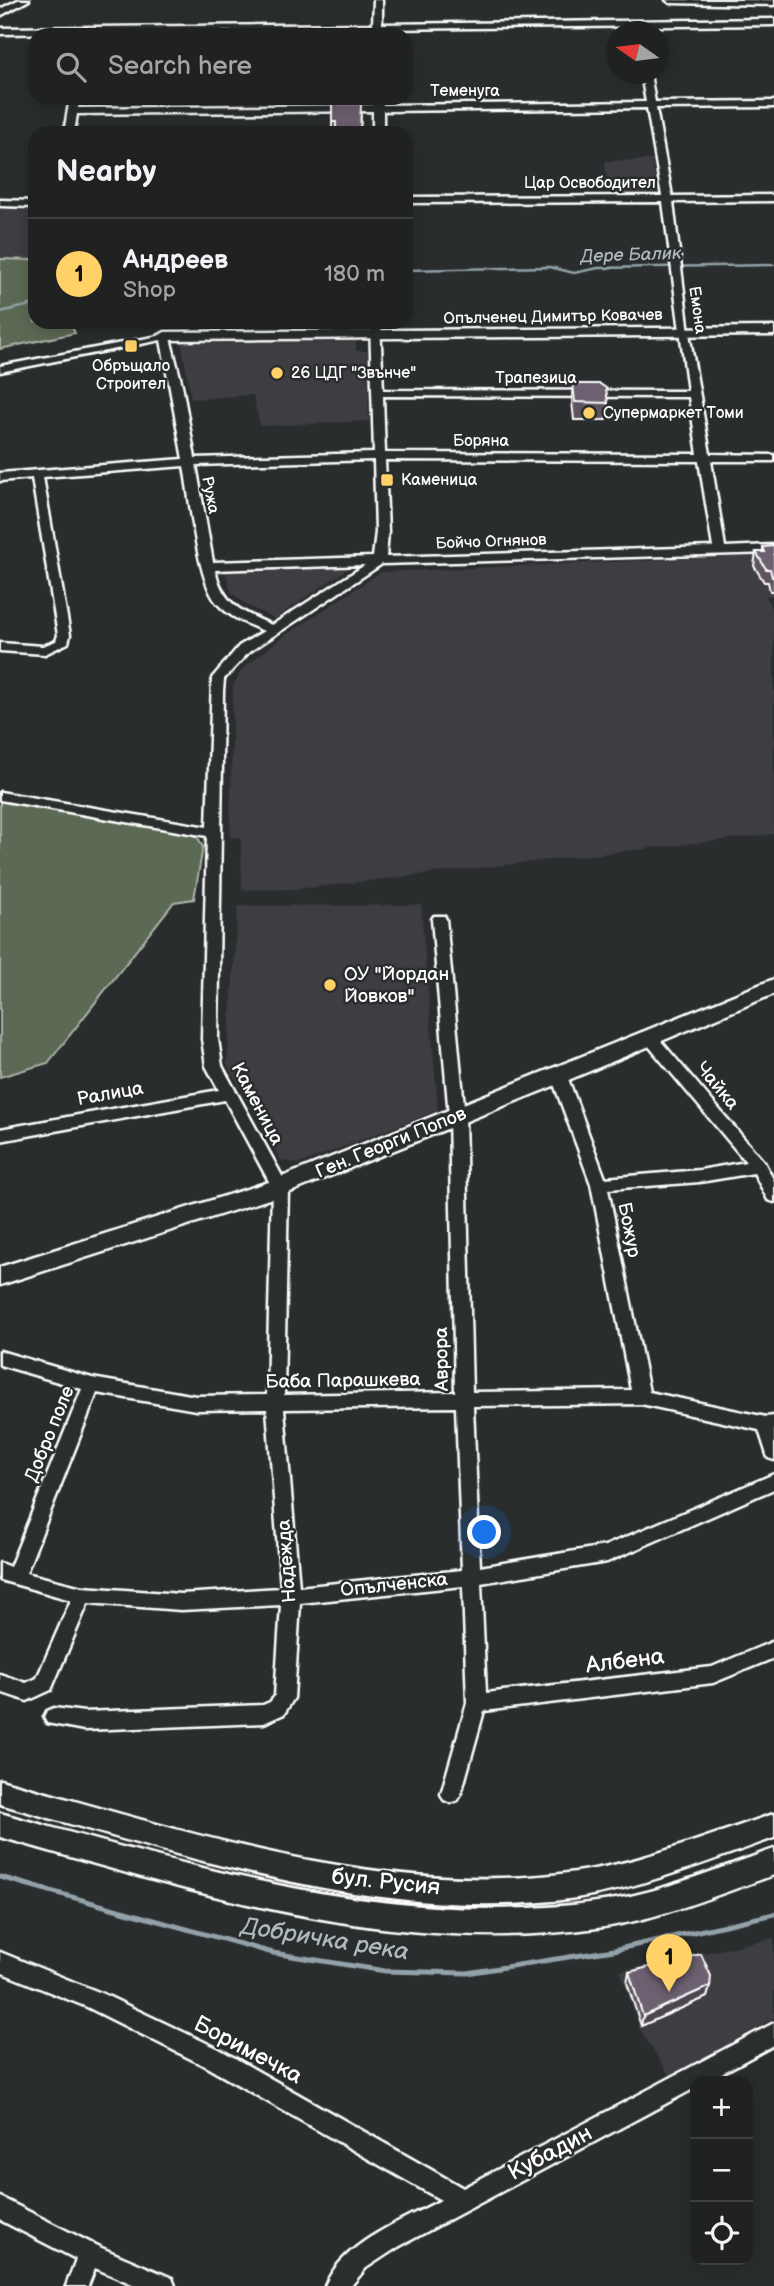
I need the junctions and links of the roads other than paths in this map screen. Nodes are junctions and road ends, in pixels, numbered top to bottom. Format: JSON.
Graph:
{"nodes":[{"id":1,"x":25,"y":0,"type":"edge"},
{"id":2,"x":378,"y":0,"type":"edge"},
{"id":3,"x":670,"y":0,"type":"edge"},
{"id":4,"x":774,"y":2,"type":"edge"},
{"id":5,"x":0,"y":13,"type":"edge"},
{"id":6,"x":774,"y":22,"type":"edge"},
{"id":7,"x":669,"y":26,"type":"edge"},
{"id":8,"x":606,"y":27,"type":"edge"},
{"id":9,"x":377,"y":28,"type":"edge"},
{"id":10,"x":413,"y":30,"type":"edge"},
{"id":11,"x":0,"y":31,"type":"edge"},
{"id":12,"x":28,"y":32,"type":"edge"},
{"id":13,"x":647,"y":84,"type":"edge"},
{"id":14,"x":413,"y":102,"type":"edge"},
{"id":15,"x":774,"y":104,"type":"edge"},
{"id":16,"x":74,"y":105,"type":"edge"},
{"id":17,"x":276,"y":105,"type":"edge"},
{"id":18,"x":378,"y":105,"type":"edge"},
{"id":19,"x":651,"y":105,"type":"junction"},
{"id":20,"x":73,"y":111,"type":"junction"},
{"id":21,"x":70,"y":126,"type":"edge"},
{"id":22,"x":379,"y":126,"type":"edge"},
{"id":23,"x":774,"y":198,"type":"edge"},
{"id":24,"x":667,"y":199,"type":"junction"},
{"id":25,"x":413,"y":200,"type":"edge"},
{"id":26,"x":0,"y":203,"type":"edge"},
{"id":27,"x":28,"y":204,"type":"edge"},
{"id":28,"x":375,"y":329,"type":"edge"},
{"id":29,"x":774,"y":331,"type":"edge"},
{"id":30,"x":684,"y":333,"type":"junction"},
{"id":31,"x":165,"y":336,"type":"junction"},
{"id":32,"x":0,"y":369,"type":"edge"},
{"id":33,"x":378,"y":393,"type":"junction"},
{"id":34,"x":694,"y":394,"type":"junction"},
{"id":35,"x":379,"y":456,"type":"junction"},
{"id":36,"x":704,"y":458,"type":"junction"},
{"id":37,"x":774,"y":458,"type":"edge"},
{"id":38,"x":188,"y":462,"type":"junction"},
{"id":39,"x":37,"y":474,"type":"junction"},
{"id":40,"x":0,"y":477,"type":"edge"},
{"id":41,"x":774,"y":549,"type":"edge"},
{"id":42,"x":720,"y":551,"type":"junction"},
{"id":43,"x":379,"y":561,"type":"junction"},
{"id":44,"x":208,"y":566,"type":"junction"},
{"id":45,"x":273,"y":630,"type":"junction"},
{"id":46,"x":0,"y":647,"type":"edge"},
{"id":47,"x":0,"y":796,"type":"edge"},
{"id":48,"x":213,"y":832,"type":"junction"},
{"id":49,"x":439,"y":919,"type":"dead end"},
{"id":50,"x":774,"y":986,"type":"edge"},
{"id":51,"x":650,"y":1038,"type":"junction"},
{"id":52,"x":559,"y":1076,"type":"junction"},
{"id":53,"x":228,"y":1094,"type":"junction"},
{"id":54,"x":457,"y":1116,"type":"junction"},
{"id":55,"x":0,"y":1135,"type":"edge"},
{"id":56,"x":758,"y":1166,"type":"junction"},
{"id":57,"x":599,"y":1184,"type":"junction"},
{"id":58,"x":280,"y":1187,"type":"junction"},
{"id":59,"x":774,"y":1196,"type":"edge"},
{"id":60,"x":0,"y":1276,"type":"edge"},
{"id":61,"x":0,"y":1358,"type":"edge"},
{"id":62,"x":92,"y":1385,"type":"junction"},
{"id":63,"x":641,"y":1397,"type":"junction"},
{"id":64,"x":464,"y":1398,"type":"junction"},
{"id":65,"x":275,"y":1404,"type":"junction"},
{"id":66,"x":770,"y":1423,"type":"edge"},
{"id":67,"x":774,"y":1452,"type":"edge"},
{"id":68,"x":774,"y":1481,"type":"edge"},
{"id":69,"x":8,"y":1574,"type":"edge"},
{"id":70,"x":470,"y":1577,"type":"junction"},
{"id":71,"x":82,"y":1595,"type":"junction"},
{"id":72,"x":291,"y":1596,"type":"junction"},
{"id":73,"x":774,"y":1649,"type":"edge"},
{"id":74,"x":0,"y":1683,"type":"edge"},
{"id":75,"x":477,"y":1703,"type":"junction"},
{"id":76,"x":54,"y":1717,"type":"dead end"},
{"id":77,"x":0,"y":1792,"type":"edge"},
{"id":78,"x":451,"y":1794,"type":"dead end"},
{"id":79,"x":0,"y":1825,"type":"edge"},
{"id":80,"x":774,"y":1826,"type":"edge"},
{"id":81,"x":774,"y":1862,"type":"edge"},
{"id":82,"x":0,"y":1962,"type":"edge"},
{"id":83,"x":774,"y":2034,"type":"edge"},
{"id":84,"x":463,"y":2200,"type":"junction"},
{"id":85,"x":0,"y":2208,"type":"edge"},
{"id":86,"x":89,"y":2254,"type":"junction"},
{"id":87,"x":77,"y":2286,"type":"edge"},
{"id":88,"x":164,"y":2286,"type":"edge"},
{"id":89,"x":336,"y":2286,"type":"edge"}],
"edges":[{"from":1,"to":5,"type":"street"},
{"from":2,"to":9,"type":"street"},
{"from":3,"to":4,"type":"street"},
{"from":6,"to":7,"type":"street"},
{"from":8,"to":10,"type":"street"},
{"from":11,"to":12,"type":"street"},
{"from":13,"to":19,"type":"street","name":"Емона"},
{"from":14,"to":19,"type":"street","name":"Теменуга"},
{"from":15,"to":19,"type":"street","name":"Теменуга"},
{"from":16,"to":20,"type":"street"},
{"from":17,"to":20,"type":"street","name":"Теменуга"},
{"from":18,"to":22,"type":"street"},
{"from":19,"to":24,"type":"street","name":"Емона"},
{"from":20,"to":21,"type":"street"},
{"from":23,"to":24,"type":"street","name":"Цар Освободител"},
{"from":24,"to":25,"type":"street","name":"Цар Освободител"},
{"from":24,"to":30,"type":"street","name":"Емона"},
{"from":26,"to":27,"type":"street"},
{"from":28,"to":30,"type":"street","name":"Опълченец Димитър Ковачев"},
{"from":28,"to":31,"type":"street","name":"Опълченец Димитър Ковачев"},
{"from":28,"to":33,"type":"street"},
{"from":29,"to":30,"type":"street","name":"Опълченец Димитър Ковачев"},
{"from":30,"to":34,"type":"street","name":"Емона"},
{"from":31,"to":32,"type":"street"},
{"from":31,"to":38,"type":"street","name":"Ружа"},
{"from":33,"to":34,"type":"street","name":"Трапезица"},
{"from":33,"to":35,"type":"street"},
{"from":34,"to":36,"type":"street","name":"Емона"},
{"from":35,"to":36,"type":"street","name":"Боряна"},
{"from":35,"to":38,"type":"street","name":"Боряна"},
{"from":35,"to":43,"type":"street"},
{"from":36,"to":37,"type":"street","name":"Боряна"},
{"from":36,"to":42,"type":"street","name":"Емона"},
{"from":38,"to":39,"type":"street","name":"Боряна"},
{"from":38,"to":44,"type":"street","name":"Ружа"},
{"from":39,"to":40,"type":"street","name":"Боряна"},
{"from":39,"to":46,"type":"street"},
{"from":41,"to":42,"type":"street","name":"Бойчо Огнянов"},
{"from":42,"to":43,"type":"street","name":"Бойчо Огнянов"},
{"from":43,"to":44,"type":"street","name":"Бойчо Огнянов"},
{"from":43,"to":45,"type":"street","name":"Каменица"},
{"from":44,"to":45,"type":"street","name":"Ружа"},
{"from":45,"to":48,"type":"street","name":"Каменица"},
{"from":47,"to":48,"type":"street"},
{"from":48,"to":53,"type":"street","name":"Каменица"},
{"from":49,"to":54,"type":"street","name":"Аврора"},
{"from":50,"to":51,"type":"street","name":"Ген. Георги Попов"},
{"from":51,"to":52,"type":"street","name":"Ген. Георги Попов"},
{"from":51,"to":56,"type":"street","name":"Чайка"},
{"from":52,"to":54,"type":"street","name":"Ген. Георги Попов"},
{"from":52,"to":57,"type":"street","name":"Божур"},
{"from":53,"to":55,"type":"street","name":"Ралица"},
{"from":53,"to":58,"type":"street","name":"Каменица"},
{"from":54,"to":58,"type":"street","name":"Ген. Георги Попов"},
{"from":54,"to":64,"type":"street","name":"Аврора"},
{"from":56,"to":57,"type":"street"},
{"from":56,"to":59,"type":"street","name":"Чайка"},
{"from":57,"to":63,"type":"street","name":"Божур"},
{"from":58,"to":60,"type":"street","name":"Ген. Георги Попов"},
{"from":58,"to":65,"type":"street","name":"Надежда"},
{"from":61,"to":62,"type":"street","name":"Баба Парашкева"},
{"from":62,"to":65,"type":"street","name":"Баба Парашкева"},
{"from":62,"to":69,"type":"street","name":"Добро поле"},
{"from":63,"to":64,"type":"street","name":"Баба Парашкева"},
{"from":63,"to":66,"type":"street","name":"Баба Парашкева"},
{"from":64,"to":65,"type":"street","name":"Баба Парашкева"},
{"from":64,"to":70,"type":"street","name":"Аврора"},
{"from":65,"to":72,"type":"street","name":"Надежда"},
{"from":66,"to":67,"type":"street"},
{"from":68,"to":70,"type":"street","name":"Опълченска"},
{"from":69,"to":71,"type":"street","name":"Опълченска"},
{"from":70,"to":72,"type":"street","name":"Опълченска"},
{"from":70,"to":75,"type":"street","name":"Аврора"},
{"from":71,"to":72,"type":"street","name":"Опълченска"},
{"from":71,"to":74,"type":"street"},
{"from":72,"to":76,"type":"street","name":"Надежда"},
{"from":73,"to":75,"type":"street","name":"Албена"},
{"from":75,"to":78,"type":"street","name":"Аврора"},
{"from":77,"to":80,"type":"street","name":"бул. Русия"},
{"from":79,"to":81,"type":"street","name":"бул. Русия"},
{"from":82,"to":84,"type":"street","name":"Боримечка"},
{"from":83,"to":84,"type":"street","name":"Кубадин"},
{"from":84,"to":89,"type":"street","name":"Кубадин"},
{"from":85,"to":86,"type":"street"},
{"from":86,"to":87,"type":"street"},
{"from":86,"to":88,"type":"street"}]}
